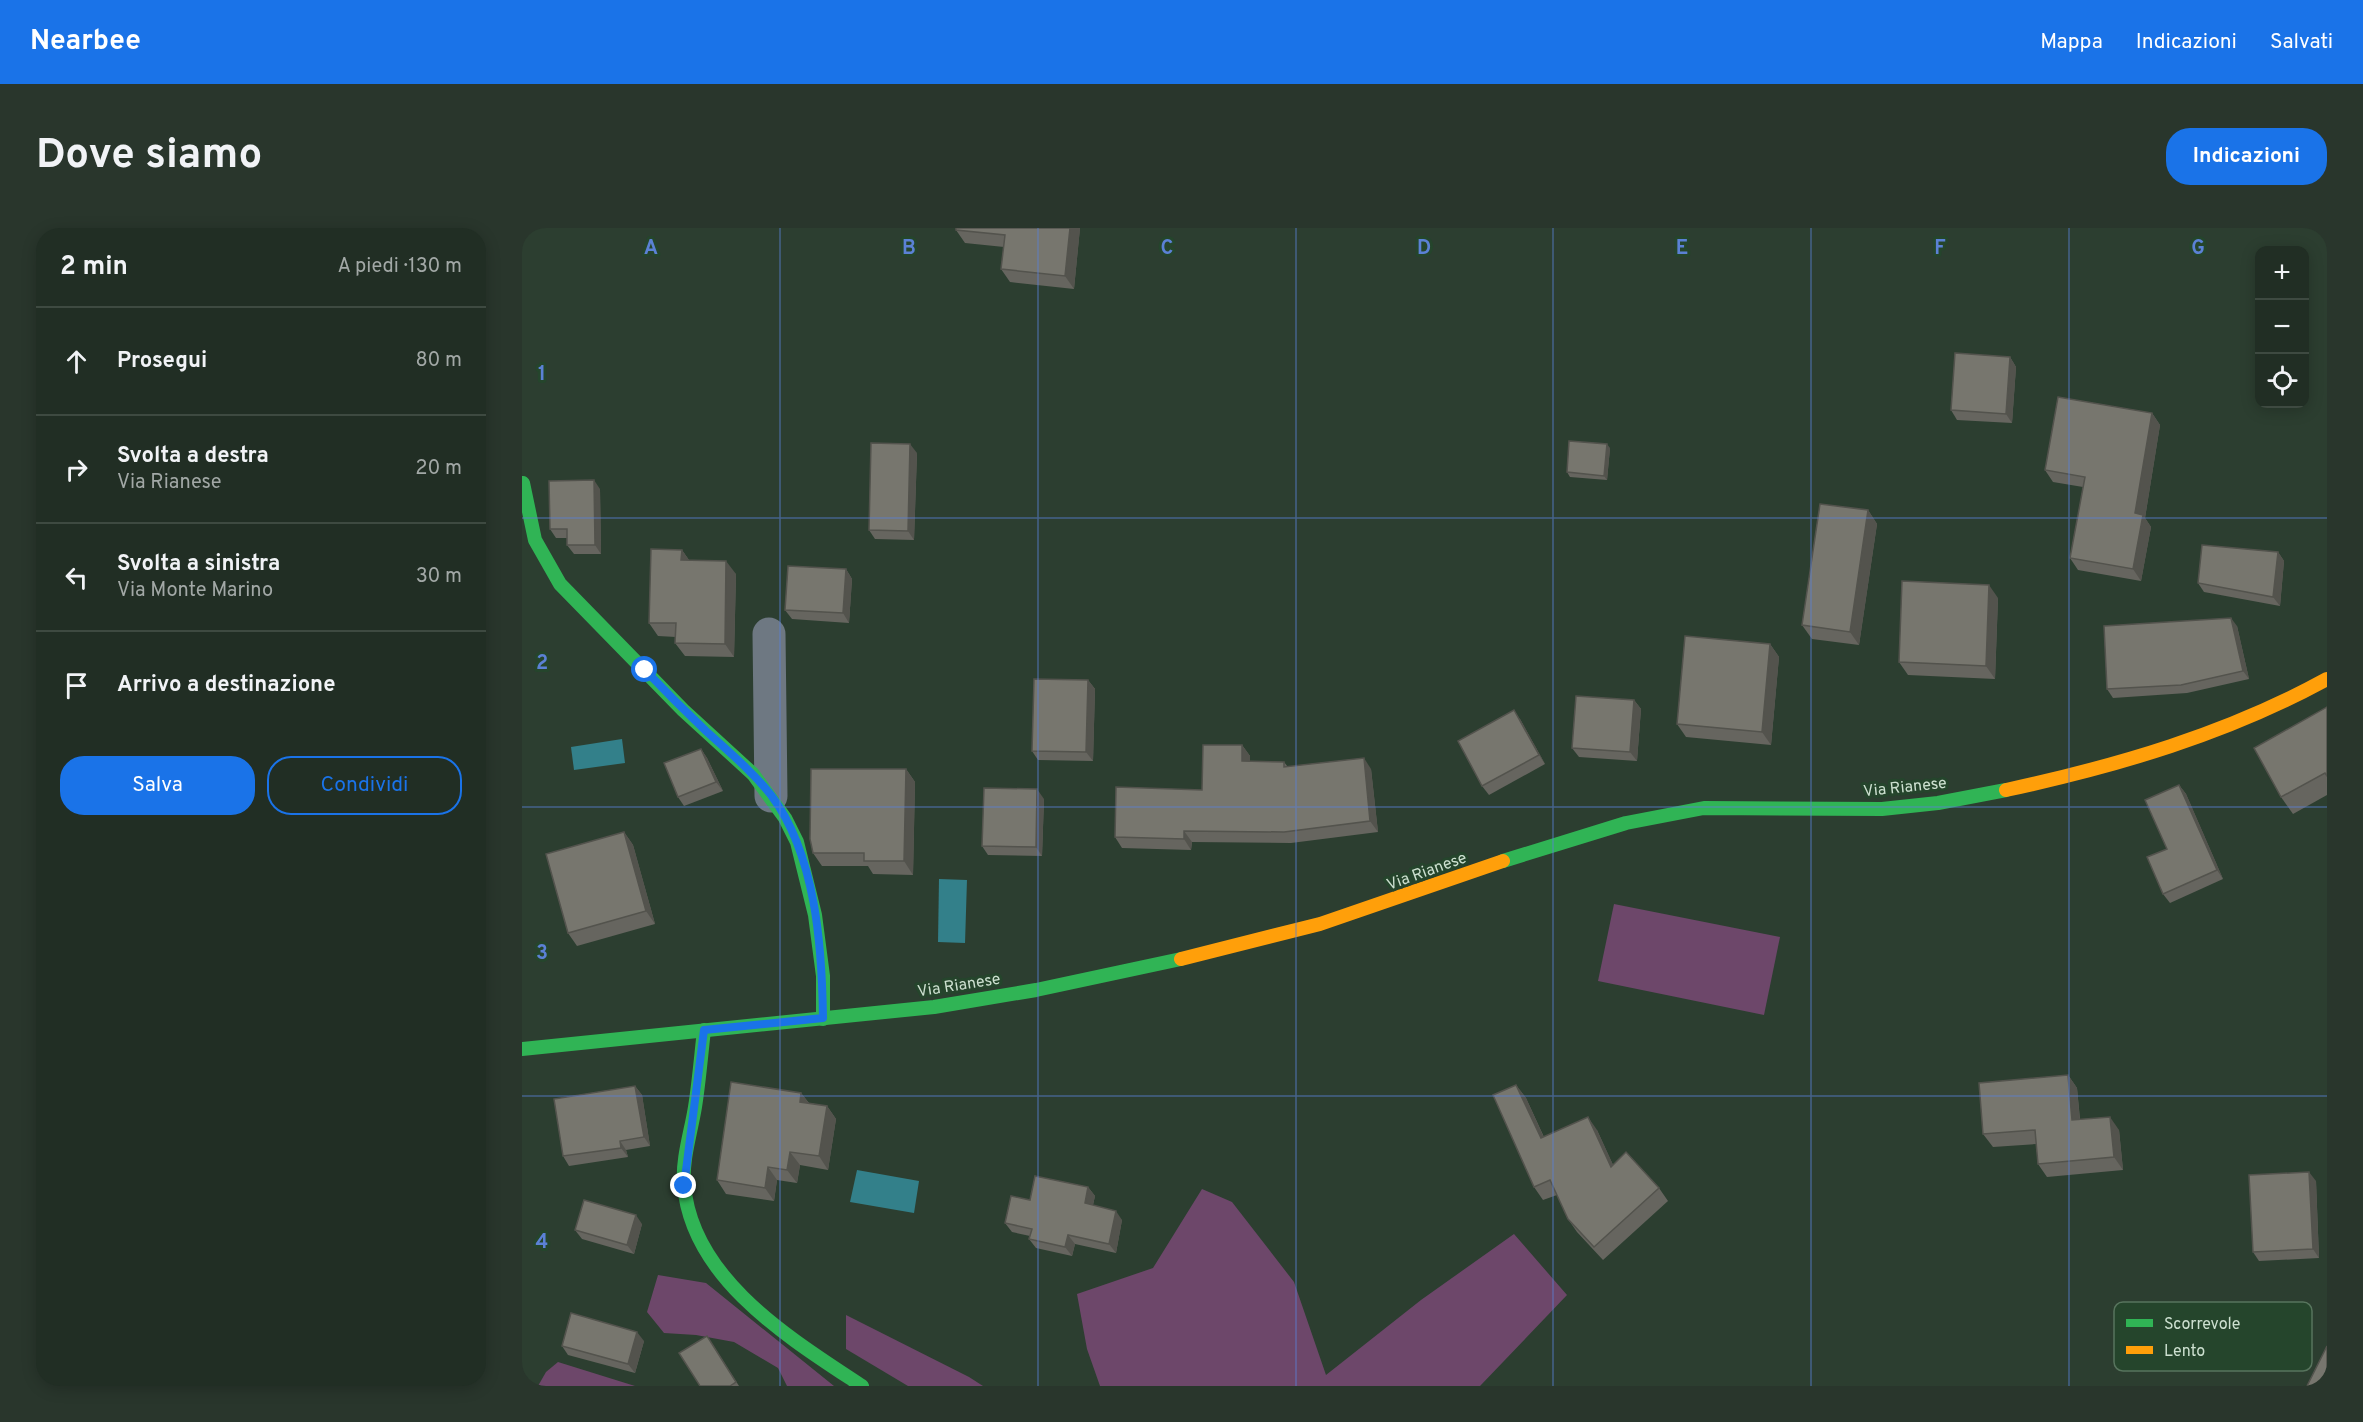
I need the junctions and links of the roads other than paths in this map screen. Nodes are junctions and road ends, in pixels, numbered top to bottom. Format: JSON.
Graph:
{"nodes":[{"id":1,"x":523,"y":483,"type":"edge"},
{"id":2,"x":769,"y":634,"type":"dead end"},
{"id":3,"x":2327,"y":679,"type":"edge"},
{"id":4,"x":771,"y":796,"type":"junction"},
{"id":5,"x":823,"y":1018,"type":"junction"},
{"id":6,"x":704,"y":1030,"type":"junction"},
{"id":7,"x":522,"y":1049,"type":"edge"},
{"id":8,"x":862,"y":1386,"type":"edge"}],
"edges":[{"from":1,"to":4,"type":"main road"},
{"from":2,"to":4,"type":"street"},
{"from":3,"to":5,"type":"main road","name":"Via Rianese"},
{"from":4,"to":5,"type":"main road"},
{"from":5,"to":6,"type":"main road","name":"Via Rianese"},
{"from":6,"to":7,"type":"main road","name":"Via Rianese"},
{"from":6,"to":8,"type":"main road"}]}
